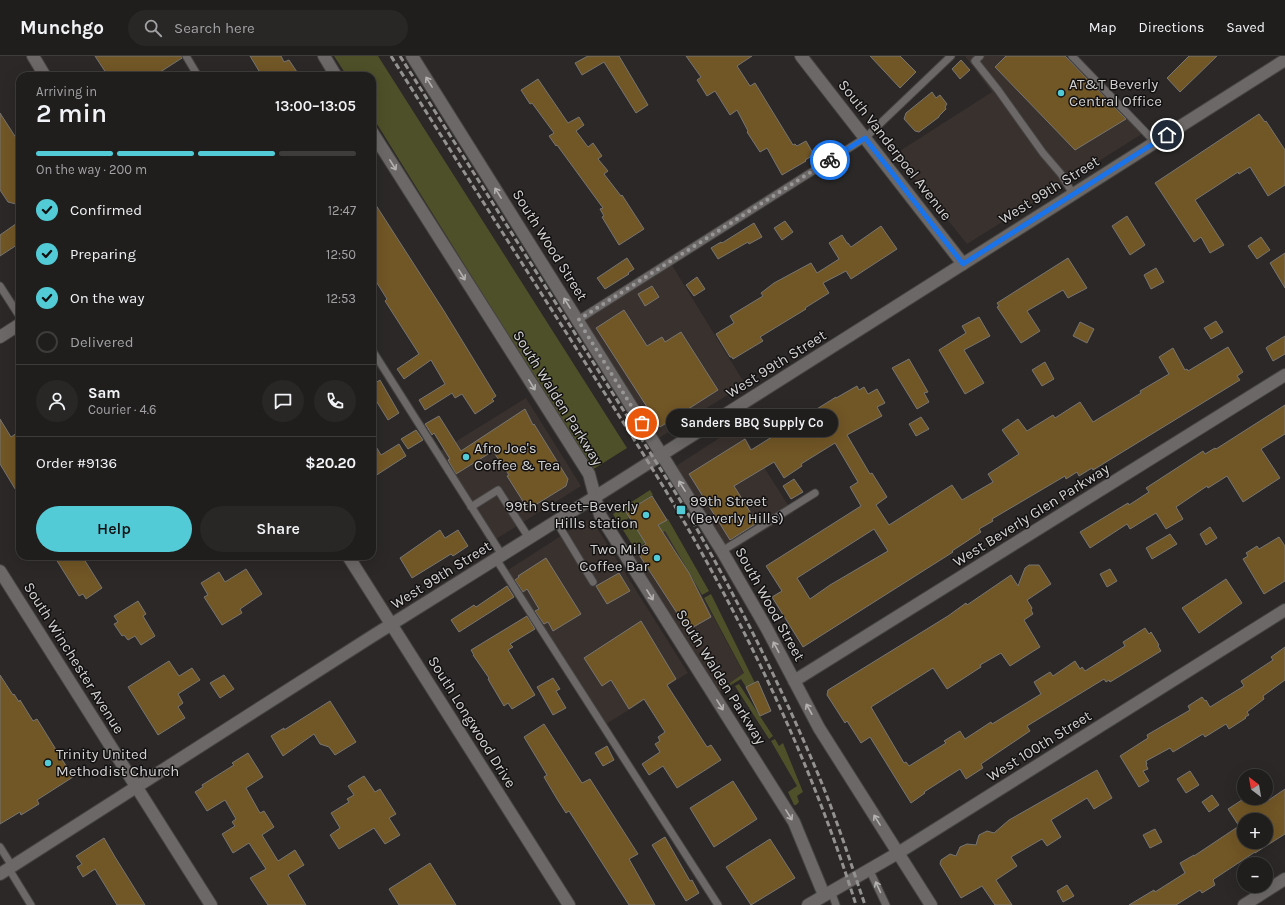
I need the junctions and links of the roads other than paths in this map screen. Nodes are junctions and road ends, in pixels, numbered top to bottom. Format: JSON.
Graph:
{"nodes":[{"id":1,"x":33,"y":56,"type":"edge"},
{"id":2,"x":186,"y":56,"type":"edge"},
{"id":3,"x":324,"y":56,"type":"edge"},
{"id":4,"x":412,"y":56,"type":"edge"},
{"id":5,"x":801,"y":56,"type":"edge"},
{"id":6,"x":951,"y":56,"type":"edge"},
{"id":7,"x":980,"y":56,"type":"edge"},
{"id":8,"x":1072,"y":56,"type":"edge"},
{"id":9,"x":1283,"y":56,"type":"edge"},
{"id":10,"x":1285,"y":59,"type":"edge"},
{"id":11,"x":43,"y":72,"type":"edge"},
{"id":12,"x":196,"y":72,"type":"edge"},
{"id":13,"x":334,"y":72,"type":"edge"},
{"id":14,"x":376,"y":138,"type":"edge"},
{"id":15,"x":865,"y":138,"type":"junction"},
{"id":16,"x":1155,"y":142,"type":"junction"},
{"id":17,"x":1073,"y":194,"type":"junction"},
{"id":18,"x":963,"y":264,"type":"junction"},
{"id":19,"x":0,"y":286,"type":"edge"},
{"id":20,"x":16,"y":311,"type":"edge"},
{"id":21,"x":578,"y":320,"type":"junction"},
{"id":22,"x":16,"y":327,"type":"edge"},
{"id":23,"x":0,"y":337,"type":"edge"},
{"id":24,"x":376,"y":356,"type":"edge"},
{"id":25,"x":1285,"y":375,"type":"edge"},
{"id":26,"x":663,"y":454,"type":"junction"},
{"id":27,"x":815,"y":493,"type":"dead end"},
{"id":28,"x":595,"y":497,"type":"junction"},
{"id":29,"x":471,"y":507,"type":"junction"},
{"id":30,"x":556,"y":521,"type":"junction"},
{"id":31,"x":529,"y":538,"type":"junction"},
{"id":32,"x":722,"y":551,"type":"junction"},
{"id":33,"x":499,"y":557,"type":"junction"},
{"id":34,"x":351,"y":560,"type":"edge"},
{"id":35,"x":0,"y":571,"type":"edge"},
{"id":36,"x":593,"y":582,"type":"dead end"},
{"id":37,"x":1285,"y":610,"type":"edge"},
{"id":38,"x":392,"y":624,"type":"junction"},
{"id":39,"x":794,"y":681,"type":"junction"},
{"id":40,"x":137,"y":787,"type":"junction"},
{"id":41,"x":0,"y":846,"type":"edge"},
{"id":42,"x":898,"y":853,"type":"junction"},
{"id":43,"x":870,"y":869,"type":"junction"},
{"id":44,"x":7,"y":870,"type":"edge"},
{"id":45,"x":1285,"y":879,"type":"edge"},
{"id":46,"x":827,"y":893,"type":"junction"},
{"id":47,"x":31,"y":905,"type":"edge"},
{"id":48,"x":211,"y":905,"type":"edge"},
{"id":49,"x":569,"y":905,"type":"edge"},
{"id":50,"x":718,"y":905,"type":"edge"},
{"id":51,"x":808,"y":905,"type":"edge"},
{"id":52,"x":836,"y":905,"type":"edge"},
{"id":53,"x":886,"y":905,"type":"edge"},
{"id":54,"x":931,"y":905,"type":"edge"},
{"id":55,"x":1244,"y":905,"type":"edge"}],
"edges":[{"from":1,"to":11,"type":"street"},
{"from":2,"to":12,"type":"lane"},
{"from":3,"to":13,"type":"street"},
{"from":21,"to":4,"type":"street","name":"South Wood Street","one_way":true},
{"from":5,"to":15,"type":"street","name":"South Vanderpoel Avenue"},
{"from":6,"to":15,"type":"lane"},
{"from":7,"to":17,"type":"lane"},
{"from":8,"to":16,"type":"lane"},
{"from":9,"to":10,"type":"street"},
{"from":10,"to":16,"type":"street","name":"West 99th Street"},
{"from":14,"to":28,"type":"street","name":"South Walden Parkway","one_way":true},
{"from":15,"to":18,"type":"street","name":"South Vanderpoel Avenue"},
{"from":15,"to":21,"type":"lane"},
{"from":16,"to":17,"type":"street","name":"West 99th Street"},
{"from":17,"to":18,"type":"street","name":"West 99th Street"},
{"from":18,"to":26,"type":"street","name":"West 99th Street"},
{"from":19,"to":20,"type":"lane"},
{"from":21,"to":26,"type":"street","name":"South Wood Street"},
{"from":22,"to":23,"type":"street"},
{"from":24,"to":29,"type":"lane"},
{"from":25,"to":39,"type":"street","name":"West Beverly Glen Parkway"},
{"from":26,"to":28,"type":"street","name":"West 99th Street"},
{"from":32,"to":26,"type":"street","name":"South Wood Street","one_way":true},
{"from":27,"to":32,"type":"lane"},
{"from":28,"to":30,"type":"street","name":"West 99th Street"},
{"from":28,"to":46,"type":"street","name":"South Walden Parkway","one_way":true},
{"from":29,"to":31,"type":"lane"},
{"from":29,"to":33,"type":"lane"},
{"from":30,"to":31,"type":"street","name":"West 99th Street"},
{"from":30,"to":36,"type":"lane"},
{"from":31,"to":33,"type":"street","name":"West 99th Street"},
{"from":39,"to":32,"type":"street","name":"South Wood Street","one_way":true},
{"from":33,"to":38,"type":"street","name":"West 99th Street"},
{"from":33,"to":50,"type":"lane"},
{"from":34,"to":38,"type":"street","name":"South Longwood Drive"},
{"from":35,"to":40,"type":"street","name":"South Winchester Avenue"},
{"from":37,"to":42,"type":"street","name":"West 100th Street"},
{"from":38,"to":40,"type":"street","name":"West 99th Street"},
{"from":38,"to":49,"type":"street","name":"South Longwood Drive"},
{"from":42,"to":39,"type":"street","name":"South Wood Street","one_way":true},
{"from":40,"to":44,"type":"street","name":"West 99th Street"},
{"from":40,"to":48,"type":"street","name":"South Winchester Avenue"},
{"from":41,"to":44,"type":"lane"},
{"from":42,"to":43,"type":"street","name":"West 100th Street"},
{"from":42,"to":54,"type":"street","name":"South Wood Street"},
{"from":43,"to":46,"type":"street","name":"West 100th Street"},
{"from":53,"to":43,"type":"lane","one_way":true},
{"from":44,"to":47,"type":"lane"},
{"from":45,"to":55,"type":"street"},
{"from":46,"to":51,"type":"street","name":"West 100th Street"},
{"from":46,"to":52,"type":"lane"}]}
